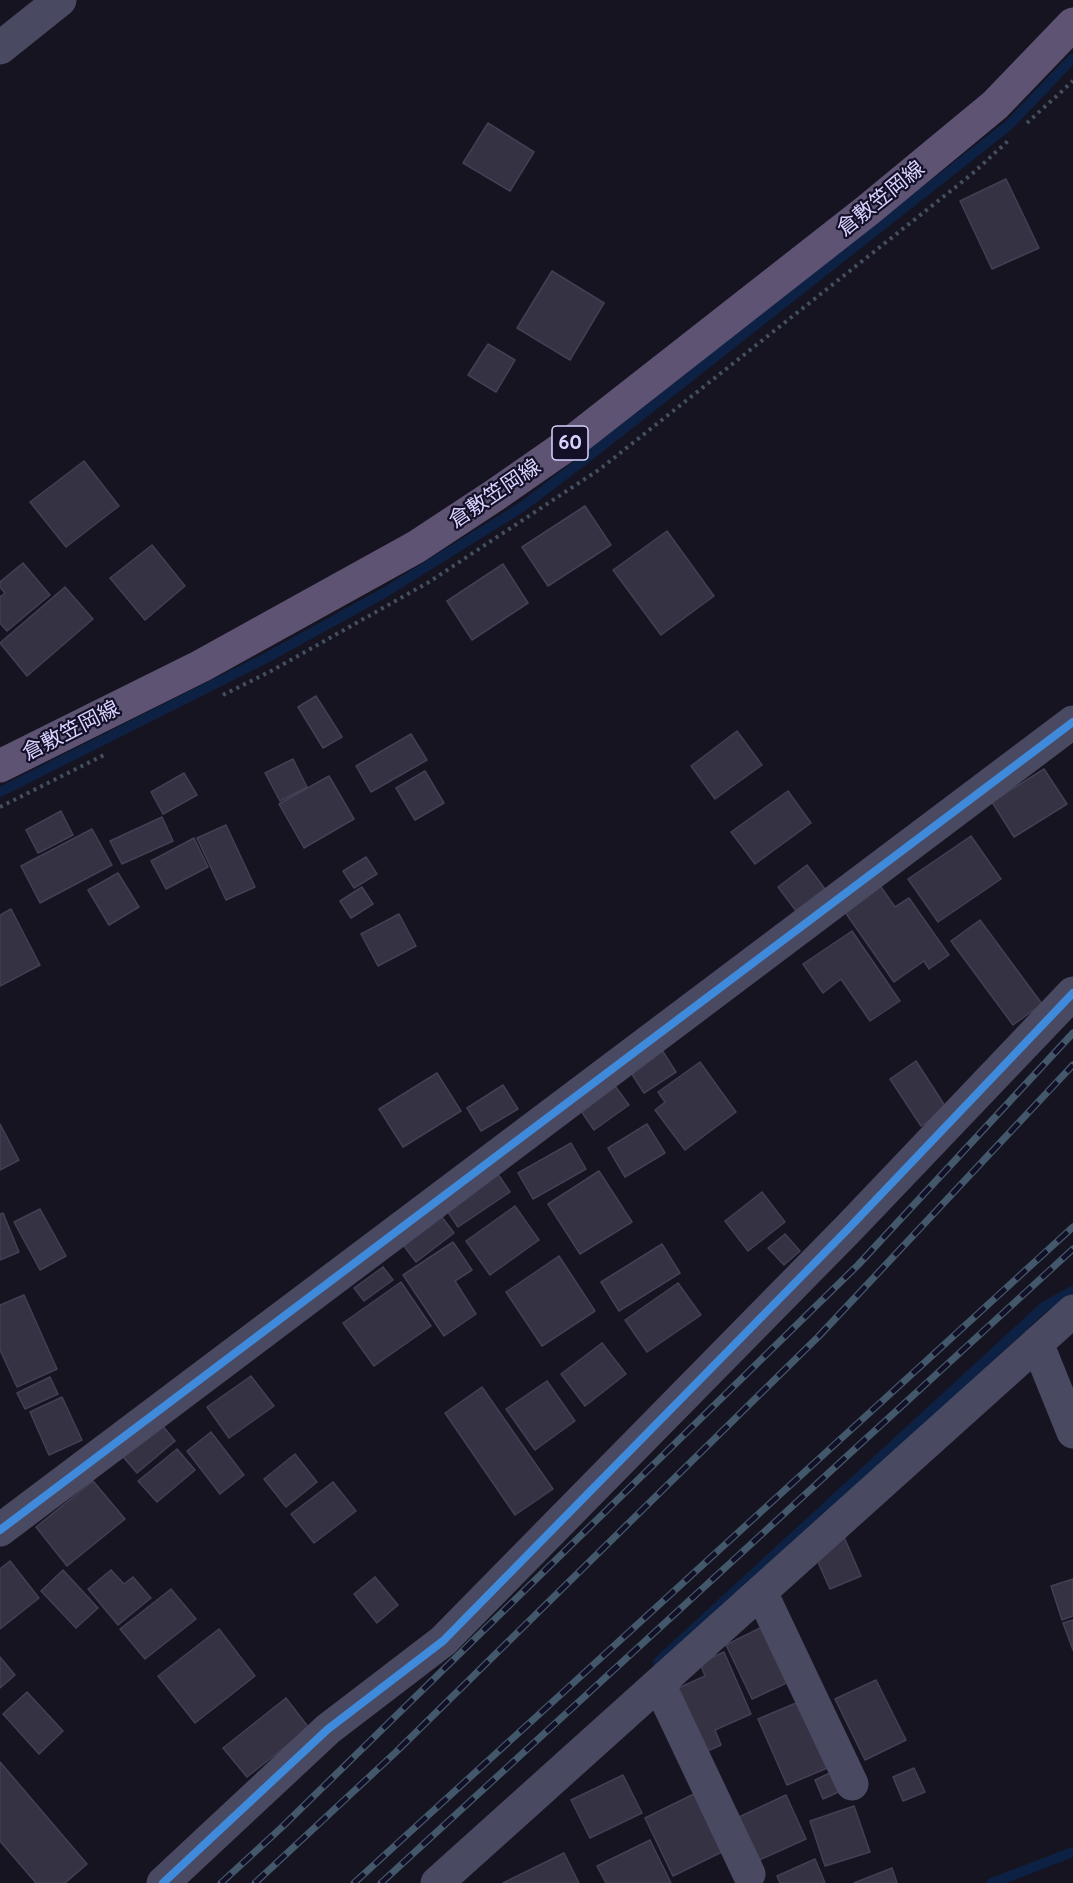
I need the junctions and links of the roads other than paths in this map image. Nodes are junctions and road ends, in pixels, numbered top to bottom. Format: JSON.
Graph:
{"nodes":[{"id":1,"x":60,"y":0,"type":"edge"},
{"id":2,"x":1073,"y":24,"type":"edge"},
{"id":3,"x":0,"y":48,"type":"edge"},
{"id":4,"x":1073,"y":722,"type":"edge"},
{"id":5,"x":0,"y":766,"type":"edge"},
{"id":6,"x":1073,"y":993,"type":"edge"},
{"id":7,"x":1073,"y":1311,"type":"edge"},
{"id":8,"x":1037,"y":1343,"type":"junction"},
{"id":9,"x":1073,"y":1432,"type":"edge"},
{"id":10,"x":0,"y":1530,"type":"edge"},
{"id":11,"x":761,"y":1592,"type":"junction"},
{"id":12,"x":659,"y":1684,"type":"junction"},
{"id":13,"x":852,"y":1784,"type":"dead end"},
{"id":14,"x":749,"y":1874,"type":"dead end"},
{"id":15,"x":163,"y":1883,"type":"edge"},
{"id":16,"x":437,"y":1883,"type":"edge"}],
"edges":[{"from":1,"to":3,"type":"street"},
{"from":2,"to":5,"type":"main road","name":"倉敷笠岡線","number":"60"},
{"from":4,"to":10,"type":"street"},
{"from":6,"to":15,"type":"street"},
{"from":7,"to":8,"type":"street"},
{"from":8,"to":9,"type":"street"},
{"from":8,"to":11,"type":"street"},
{"from":11,"to":12,"type":"street"},
{"from":11,"to":13,"type":"street"},
{"from":12,"to":14,"type":"street"},
{"from":12,"to":16,"type":"street"}]}
